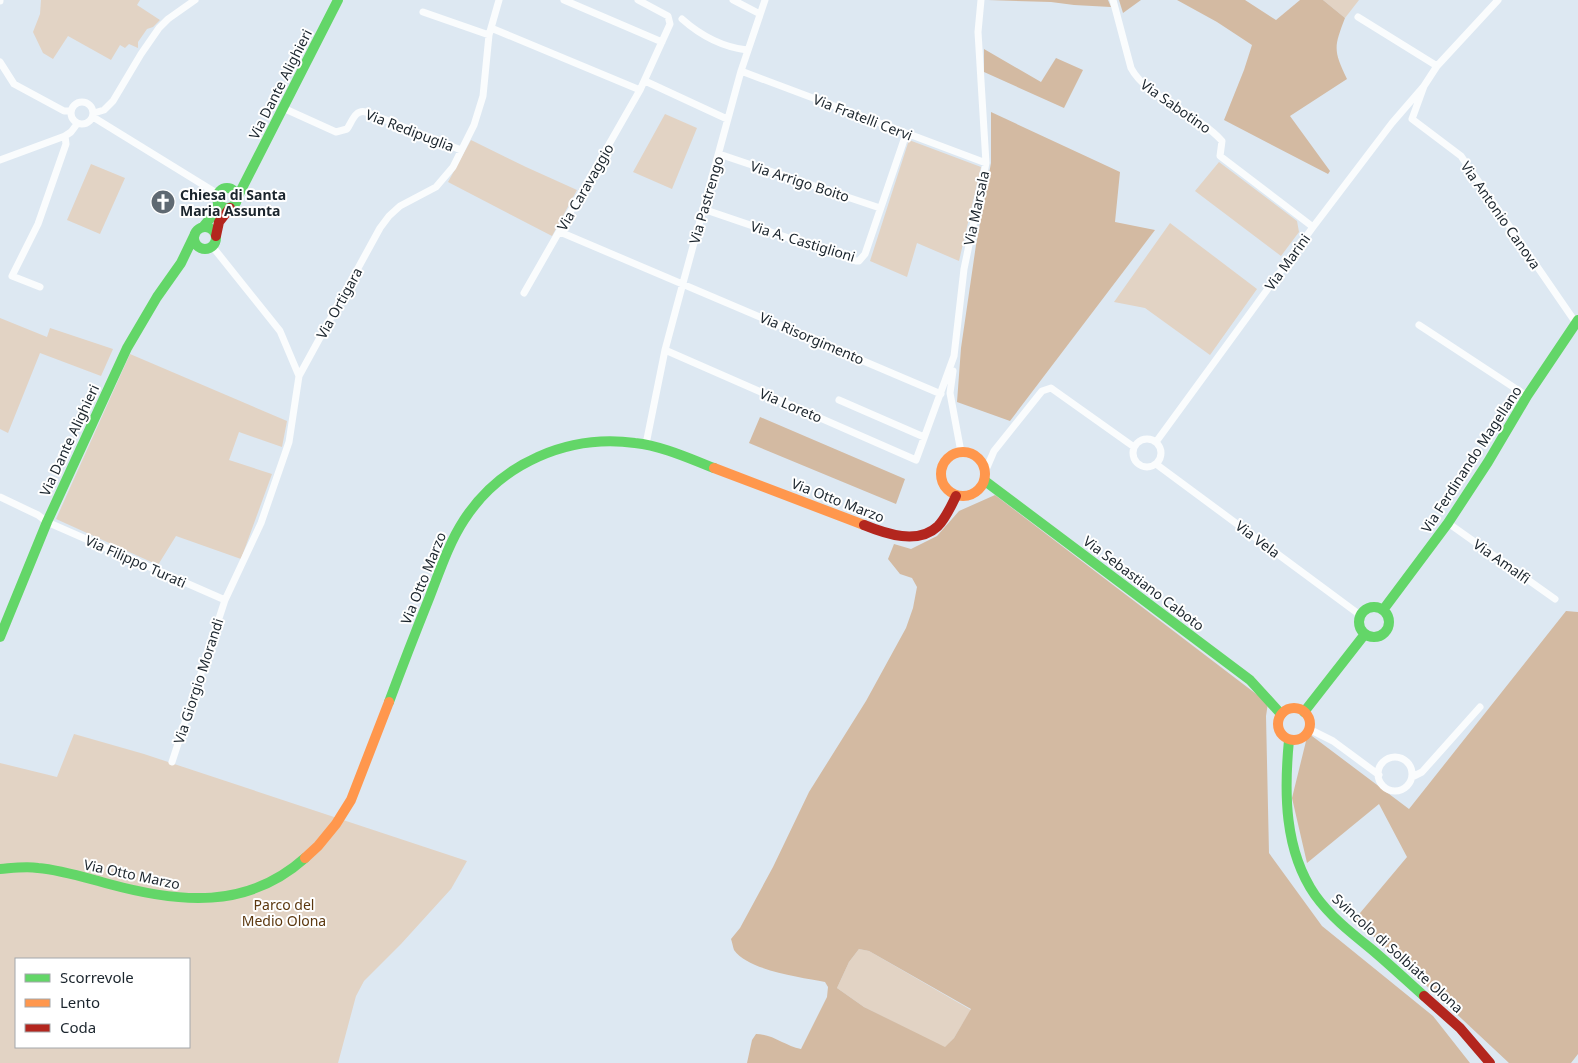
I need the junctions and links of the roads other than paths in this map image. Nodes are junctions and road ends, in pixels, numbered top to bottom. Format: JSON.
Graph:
{"nodes":[{"id":1,"x":338,"y":0,"type":"edge"},
{"id":2,"x":500,"y":0,"type":"edge"},
{"id":3,"x":564,"y":0,"type":"edge"},
{"id":4,"x":638,"y":0,"type":"edge"},
{"id":5,"x":733,"y":0,"type":"edge"},
{"id":6,"x":765,"y":0,"type":"edge"},
{"id":7,"x":981,"y":0,"type":"edge"},
{"id":8,"x":1113,"y":0,"type":"edge"},
{"id":9,"x":1498,"y":0,"type":"edge"},
{"id":10,"x":192,"y":1,"type":"edge"},
{"id":11,"x":423,"y":12,"type":"dead end"},
{"id":12,"x":760,"y":14,"type":"junction"},
{"id":13,"x":1358,"y":17,"type":"dead end"},
{"id":14,"x":682,"y":19,"type":"dead end"},
{"id":15,"x":490,"y":31,"type":"junction"},
{"id":16,"x":662,"y":42,"type":"junction"},
{"id":17,"x":747,"y":50,"type":"junction"},
{"id":18,"x":0,"y":62,"type":"edge"},
{"id":19,"x":1437,"y":66,"type":"junction"},
{"id":20,"x":741,"y":71,"type":"junction"},
{"id":21,"x":645,"y":81,"type":"junction"},
{"id":22,"x":1424,"y":86,"type":"junction"},
{"id":23,"x":640,"y":90,"type":"junction"},
{"id":24,"x":283,"y":108,"type":"junction"},
{"id":25,"x":71,"y":111,"type":"junction"},
{"id":26,"x":93,"y":115,"type":"junction"},
{"id":27,"x":727,"y":119,"type":"junction"},
{"id":28,"x":77,"y":124,"type":"junction"},
{"id":29,"x":906,"y":134,"type":"junction"},
{"id":30,"x":65,"y":136,"type":"junction"},
{"id":31,"x":461,"y":150,"type":"junction"},
{"id":32,"x":719,"y":154,"type":"junction"},
{"id":33,"x":0,"y":160,"type":"edge"},
{"id":34,"x":986,"y":163,"type":"junction"},
{"id":35,"x":245,"y":180,"type":"junction"},
{"id":36,"x":221,"y":195,"type":"junction"},
{"id":37,"x":233,"y":204,"type":"junction"},
{"id":38,"x":880,"y":208,"type":"junction"},
{"id":39,"x":703,"y":209,"type":"junction"},
{"id":40,"x":1313,"y":227,"type":"junction"},
{"id":41,"x":199,"y":231,"type":"junction"},
{"id":42,"x":560,"y":232,"type":"junction"},
{"id":43,"x":210,"y":243,"type":"junction"},
{"id":44,"x":181,"y":263,"type":"junction"},
{"id":45,"x":683,"y":283,"type":"junction"},
{"id":46,"x":40,"y":287,"type":"dead end"},
{"id":47,"x":524,"y":293,"type":"dead end"},
{"id":48,"x":1577,"y":322,"type":"edge"},
{"id":49,"x":1419,"y":325,"type":"dead end"},
{"id":50,"x":665,"y":350,"type":"junction"},
{"id":51,"x":954,"y":356,"type":"junction"},
{"id":52,"x":299,"y":376,"type":"junction"},
{"id":53,"x":941,"y":394,"type":"junction"},
{"id":54,"x":1526,"y":396,"type":"junction"},
{"id":55,"x":839,"y":400,"type":"dead end"},
{"id":56,"x":924,"y":437,"type":"junction"},
{"id":57,"x":1156,"y":442,"type":"junction"},
{"id":58,"x":646,"y":444,"type":"junction"},
{"id":59,"x":1134,"y":447,"type":"junction"},
{"id":60,"x":961,"y":452,"type":"junction"},
{"id":61,"x":916,"y":460,"type":"joint"},
{"id":62,"x":1156,"y":464,"type":"junction"},
{"id":63,"x":985,"y":476,"type":"junction"},
{"id":64,"x":956,"y":496,"type":"junction"},
{"id":65,"x":0,"y":497,"type":"edge"},
{"id":66,"x":47,"y":522,"type":"junction"},
{"id":67,"x":1448,"y":523,"type":"junction"},
{"id":68,"x":1556,"y":599,"type":"dead end"},
{"id":69,"x":224,"y":600,"type":"junction"},
{"id":70,"x":1383,"y":610,"type":"junction"},
{"id":71,"x":1360,"y":615,"type":"junction"},
{"id":72,"x":1365,"y":634,"type":"junction"},
{"id":73,"x":0,"y":637,"type":"edge"},
{"id":74,"x":1480,"y":707,"type":"dead end"},
{"id":75,"x":1304,"y":712,"type":"junction"},
{"id":76,"x":1281,"y":714,"type":"junction"},
{"id":77,"x":1309,"y":729,"type":"junction"},
{"id":78,"x":1289,"y":740,"type":"junction"},
{"id":79,"x":172,"y":762,"type":"dead end"},
{"id":80,"x":1379,"y":774,"type":"junction"},
{"id":81,"x":1412,"y":777,"type":"junction"},
{"id":82,"x":0,"y":869,"type":"edge"},
{"id":83,"x":1490,"y":1063,"type":"edge"}],
"edges":[{"from":1,"to":24,"type":"street","name":"Via Dante Alighieri"},
{"from":2,"to":15,"type":"street","name":"Via Ortigara"},
{"from":3,"to":16,"type":"street"},
{"from":4,"to":16,"type":"street","name":"Via Caravaggio"},
{"from":5,"to":12,"type":"street"},
{"from":6,"to":12,"type":"street","name":"Via Pastrengo"},
{"from":7,"to":34,"type":"street","name":"Via Marsala"},
{"from":8,"to":40,"type":"street","name":"Via Sabotino"},
{"from":9,"to":19,"type":"street","name":"Via Antonio Canova"},
{"from":10,"to":26,"type":"street"},
{"from":11,"to":15,"type":"street"},
{"from":12,"to":17,"type":"street","name":"Via Pastrengo"},
{"from":13,"to":19,"type":"street"},
{"from":14,"to":17,"type":"street"},
{"from":15,"to":23,"type":"street"},
{"from":15,"to":31,"type":"street","name":"Via Ortigara"},
{"from":16,"to":21,"type":"street","name":"Via Caravaggio"},
{"from":17,"to":20,"type":"street","name":"Via Pastrengo"},
{"from":18,"to":25,"type":"street"},
{"from":19,"to":22,"type":"street","name":"Via Antonio Canova"},
{"from":20,"to":27,"type":"street","name":"Via Pastrengo"},
{"from":20,"to":29,"type":"street","name":"Via Fratelli Cervi"},
{"from":21,"to":23,"type":"street","name":"Via Caravaggio"},
{"from":21,"to":27,"type":"street"},
{"from":22,"to":40,"type":"street","name":"Via Marini"},
{"from":22,"to":48,"type":"street","name":"Via Antonio Canova"},
{"from":23,"to":42,"type":"street","name":"Via Caravaggio"},
{"from":24,"to":31,"type":"street","name":"Via Redipuglia"},
{"from":24,"to":35,"type":"street","name":"Via Dante Alighieri"},
{"from":25,"to":26,"type":"street"},
{"from":25,"to":28,"type":"street"},
{"from":26,"to":28,"type":"street"},
{"from":26,"to":36,"type":"street"},
{"from":27,"to":32,"type":"street","name":"Via Pastrengo"},
{"from":28,"to":30,"type":"street"},
{"from":29,"to":34,"type":"street","name":"Via Fratelli Cervi"},
{"from":29,"to":38,"type":"street","name":"Via A. Castiglioni"},
{"from":30,"to":33,"type":"street"},
{"from":30,"to":46,"type":"street"},
{"from":31,"to":52,"type":"street","name":"Via Ortigara"},
{"from":32,"to":38,"type":"street","name":"Via Arrigo Boito"},
{"from":32,"to":39,"type":"street","name":"Via Pastrengo"},
{"from":34,"to":51,"type":"street","name":"Via Marsala"},
{"from":35,"to":36,"type":"street"},
{"from":35,"to":37,"type":"street","name":"Via Dante Alighieri"},
{"from":36,"to":37,"type":"street"},
{"from":36,"to":37,"type":"street"},
{"from":36,"to":41,"type":"street","name":"Via Dante Alighieri"},
{"from":37,"to":43,"type":"street","name":"Via Dante Alighieri"},
{"from":38,"to":39,"type":"street","name":"Via A. Castiglioni"},
{"from":39,"to":45,"type":"street","name":"Via Pastrengo"},
{"from":40,"to":57,"type":"street","name":"Via Marini"},
{"from":41,"to":43,"type":"street"},
{"from":41,"to":43,"type":"street"},
{"from":41,"to":44,"type":"street","name":"Via Dante Alighieri"},
{"from":42,"to":45,"type":"street","name":"Via Risorgimento"},
{"from":42,"to":47,"type":"street","name":"Via Caravaggio"},
{"from":43,"to":44,"type":"street","name":"Via Dante Alighieri"},
{"from":43,"to":52,"type":"street"},
{"from":44,"to":66,"type":"street","name":"Via Dante Alighieri"},
{"from":45,"to":50,"type":"street","name":"Via Pastrengo"},
{"from":45,"to":53,"type":"street","name":"Via Risorgimento"},
{"from":48,"to":54,"type":"street","name":"Via Ferdinando Magellano"},
{"from":49,"to":54,"type":"street"},
{"from":50,"to":58,"type":"street","name":"Via Pastrengo"},
{"from":50,"to":61,"type":"street","name":"Via Loreto"},
{"from":51,"to":53,"type":"street","name":"Via Marsala"},
{"from":51,"to":60,"type":"street","name":"Via Marsala"},
{"from":52,"to":69,"type":"street","name":"Via Ortigara"},
{"from":53,"to":56,"type":"street","name":"Via Marsala"},
{"from":54,"to":67,"type":"street","name":"Via Ferdinando Magellano"},
{"from":55,"to":56,"type":"street"},
{"from":56,"to":61,"type":"street","name":"Via Marsala"},
{"from":57,"to":59,"type":"street"},
{"from":57,"to":62,"type":"street"},
{"from":58,"to":64,"type":"street","name":"Via Otto Marzo"},
{"from":58,"to":82,"type":"street","name":"Via Otto Marzo"},
{"from":59,"to":62,"type":"street","name":"Via Vela"},
{"from":59,"to":63,"type":"street","name":"Via Vela"},
{"from":60,"to":63,"type":"street"},
{"from":60,"to":64,"type":"street"},
{"from":62,"to":71,"type":"street","name":"Via Vela"},
{"from":63,"to":64,"type":"street"},
{"from":63,"to":76,"type":"street","name":"Via Sebastiano Caboto"},
{"from":65,"to":66,"type":"street","name":"Via Filippo Turati"},
{"from":66,"to":69,"type":"street","name":"Via Filippo Turati"},
{"from":66,"to":73,"type":"street","name":"Via Dante Alighieri"},
{"from":67,"to":68,"type":"street","name":"Via Amalfi"},
{"from":67,"to":70,"type":"street","name":"Via Ferdinando Magellano"},
{"from":69,"to":79,"type":"street","name":"Via Giorgio Morandi"},
{"from":70,"to":71,"type":"street"},
{"from":70,"to":72,"type":"street"},
{"from":71,"to":72,"type":"street"},
{"from":72,"to":75,"type":"street"},
{"from":74,"to":81,"type":"street"},
{"from":75,"to":76,"type":"street"},
{"from":75,"to":77,"type":"street"},
{"from":76,"to":78,"type":"street"},
{"from":77,"to":78,"type":"street"},
{"from":77,"to":80,"type":"street"},
{"from":78,"to":83,"type":"street","name":"Svincolo di Solbiate Olona"},
{"from":80,"to":81,"type":"street"},
{"from":80,"to":81,"type":"street"}]}
